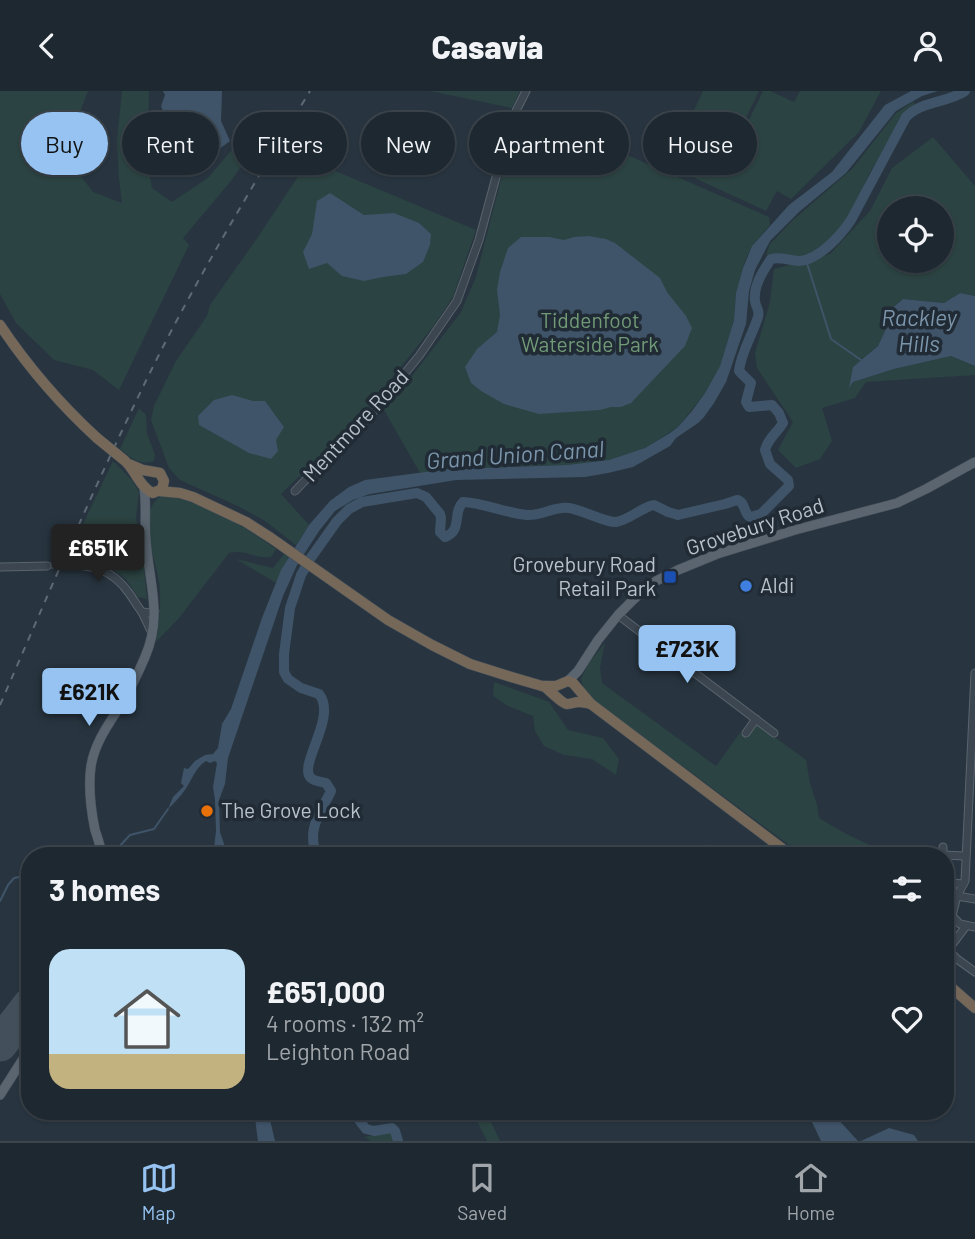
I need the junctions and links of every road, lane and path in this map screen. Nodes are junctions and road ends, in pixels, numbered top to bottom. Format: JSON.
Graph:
{"nodes":[{"id":1,"x":526,"y":91,"type":"edge"},
{"id":2,"x":0,"y":325,"type":"edge"},
{"id":3,"x":975,"y":461,"type":"edge"},
{"id":4,"x":127,"y":462,"type":"junction"},
{"id":5,"x":150,"y":471,"type":"junction"},
{"id":6,"x":163,"y":478,"type":"junction"},
{"id":7,"x":143,"y":486,"type":"junction"},
{"id":8,"x":295,"y":491,"type":"dead end"},
{"id":9,"x":158,"y":492,"type":"junction"},
{"id":10,"x":180,"y":493,"type":"junction"},
{"id":11,"x":146,"y":508,"type":"junction"},
{"id":12,"x":64,"y":564,"type":"tunnel mouth"},
{"id":13,"x":47,"y":566,"type":"tunnel mouth"},
{"id":14,"x":0,"y":567,"type":"edge"},
{"id":15,"x":134,"y":600,"type":"junction"},
{"id":16,"x":155,"y":609,"type":"junction"},
{"id":17,"x":142,"y":612,"type":"junction"},
{"id":18,"x":618,"y":615,"type":"junction"},
{"id":19,"x":152,"y":634,"type":"junction"},
{"id":20,"x":975,"y":673,"type":"edge"},
{"id":21,"x":570,"y":690,"type":"junction"},
{"id":22,"x":756,"y":719,"type":"junction"},
{"id":23,"x":747,"y":733,"type":"dead end"},
{"id":24,"x":774,"y":733,"type":"dead end"},
{"id":25,"x":100,"y":847,"type":"edge"},
{"id":26,"x":780,"y":847,"type":"edge"},
{"id":27,"x":954,"y":854,"type":"edge"},
{"id":28,"x":965,"y":856,"type":"junction"},
{"id":29,"x":965,"y":874,"type":"junction"},
{"id":30,"x":975,"y":874,"type":"edge"},
{"id":31,"x":954,"y":882,"type":"edge"},
{"id":32,"x":963,"y":884,"type":"junction"},
{"id":33,"x":957,"y":895,"type":"junction"},
{"id":34,"x":975,"y":899,"type":"edge"},
{"id":35,"x":954,"y":904,"type":"edge"},
{"id":36,"x":954,"y":921,"type":"edge"},
{"id":37,"x":966,"y":926,"type":"junction"},
{"id":38,"x":975,"y":926,"type":"edge"},
{"id":39,"x":954,"y":942,"type":"edge"},
{"id":40,"x":954,"y":956,"type":"edge"},
{"id":41,"x":975,"y":972,"type":"edge"},
{"id":42,"x":954,"y":990,"type":"edge"},
{"id":43,"x":975,"y":1008,"type":"edge"},
{"id":44,"x":21,"y":1062,"type":"edge"},
{"id":45,"x":0,"y":1095,"type":"edge"}],
"edges":[{"from":1,"to":8,"type":"street","name":"Mentmore Road"},
{"from":2,"to":4,"type":"highway","bridge":true},
{"from":3,"to":18,"type":"main road","name":"Grovebury Road"},
{"from":4,"to":5,"type":"highway"},
{"from":4,"to":7,"type":"highway"},
{"from":5,"to":6,"type":"highway"},
{"from":5,"to":7,"type":"highway"},
{"from":6,"to":9,"type":"highway"},
{"from":6,"to":10,"type":"highway"},
{"from":7,"to":9,"type":"highway"},
{"from":7,"to":11,"type":"main road"},
{"from":9,"to":10,"type":"highway"},
{"from":9,"to":11,"type":"main road"},
{"from":10,"to":21,"type":"highway"},
{"from":11,"to":16,"type":"main road"},
{"from":12,"to":15,"type":"street"},
{"from":13,"to":14,"type":"street"},
{"from":15,"to":16,"type":"street"},
{"from":15,"to":17,"type":"street"},
{"from":16,"to":17,"type":"street"},
{"from":16,"to":19,"type":"main road"},
{"from":17,"to":19,"type":"street"},
{"from":18,"to":21,"type":"main road","name":"Grovebury Road"},
{"from":18,"to":22,"type":"street"},
{"from":19,"to":25,"type":"main road"},
{"from":20,"to":28,"type":"street"},
{"from":21,"to":26,"type":"highway"},
{"from":22,"to":23,"type":"street"},
{"from":22,"to":24,"type":"street"},
{"from":27,"to":28,"type":"street"},
{"from":28,"to":29,"type":"street"},
{"from":29,"to":30,"type":"street"},
{"from":29,"to":32,"type":"street"},
{"from":31,"to":32,"type":"street"},
{"from":32,"to":33,"type":"street"},
{"from":33,"to":34,"type":"street"},
{"from":33,"to":35,"type":"street"},
{"from":36,"to":37,"type":"street"},
{"from":37,"to":38,"type":"street"},
{"from":37,"to":39,"type":"street"},
{"from":40,"to":41,"type":"street"},
{"from":42,"to":43,"type":"highway"},
{"from":44,"to":45,"type":"main road"}]}
